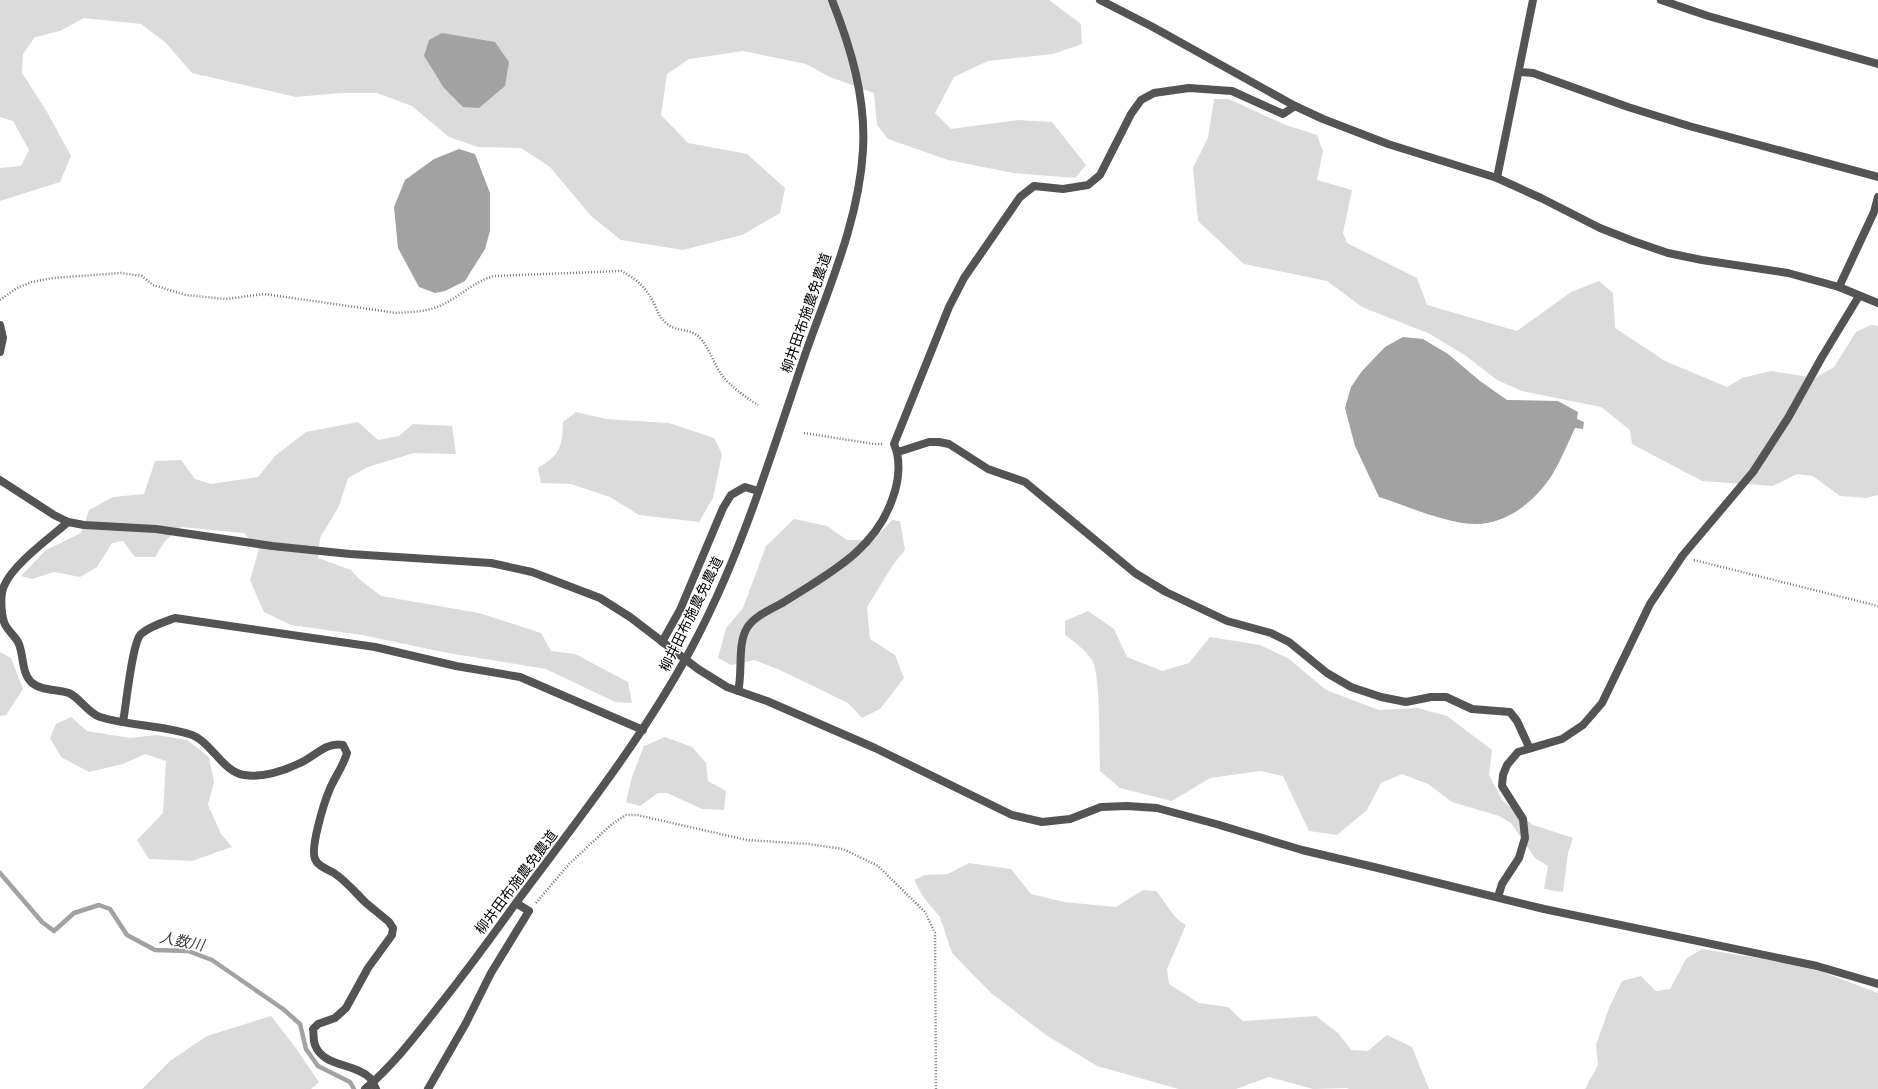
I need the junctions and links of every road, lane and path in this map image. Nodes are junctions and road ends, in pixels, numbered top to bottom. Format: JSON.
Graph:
{"nodes":[{"id":1,"x":832,"y":0,"type":"edge"},
{"id":2,"x":1100,"y":0,"type":"edge"},
{"id":3,"x":1533,"y":0,"type":"edge"},
{"id":4,"x":1661,"y":0,"type":"edge"},
{"id":5,"x":1878,"y":64,"type":"edge"},
{"id":6,"x":1520,"y":72,"type":"junction"},
{"id":7,"x":1295,"y":106,"type":"junction"},
{"id":8,"x":1878,"y":177,"type":"edge"},
{"id":9,"x":1497,"y":178,"type":"junction"},
{"id":10,"x":1878,"y":197,"type":"edge"},
{"id":11,"x":1839,"y":288,"type":"junction"},
{"id":12,"x":1859,"y":296,"type":"junction"},
{"id":13,"x":0,"y":300,"type":"edge"},
{"id":14,"x":1878,"y":303,"type":"edge"},
{"id":15,"x":0,"y":325,"type":"edge"},
{"id":16,"x":0,"y":352,"type":"edge"},
{"id":17,"x":758,"y":404,"type":"dead end"},
{"id":18,"x":804,"y":434,"type":"dead end"},
{"id":19,"x":894,"y":444,"type":"junction"},
{"id":20,"x":898,"y":452,"type":"junction"},
{"id":21,"x":0,"y":480,"type":"edge"},
{"id":22,"x":758,"y":491,"type":"junction"},
{"id":23,"x":68,"y":522,"type":"junction"},
{"id":24,"x":1683,"y":555,"type":"junction"},
{"id":25,"x":1878,"y":606,"type":"edge"},
{"id":26,"x":662,"y":642,"type":"junction"},
{"id":27,"x":738,"y":691,"type":"junction"},
{"id":28,"x":123,"y":722,"type":"junction"},
{"id":29,"x":643,"y":730,"type":"junction"},
{"id":30,"x":1530,"y":747,"type":"junction"},
{"id":31,"x":1498,"y":897,"type":"junction"},
{"id":32,"x":516,"y":903,"type":"junction"},
{"id":33,"x":529,"y":911,"type":"junction"},
{"id":34,"x":1878,"y":984,"type":"edge"},
{"id":35,"x":365,"y":1089,"type":"edge"},
{"id":36,"x":376,"y":1089,"type":"edge"},
{"id":37,"x":428,"y":1089,"type":"edge"},
{"id":38,"x":936,"y":1089,"type":"edge"}],
"edges":[{"from":1,"to":22,"type":"street","name":"柳井田布施農免農道"},
{"from":2,"to":7,"type":"street"},
{"from":3,"to":6,"type":"street"},
{"from":4,"to":5,"type":"street"},
{"from":6,"to":8,"type":"street"},
{"from":6,"to":9,"type":"street"},
{"from":7,"to":9,"type":"street"},
{"from":7,"to":19,"type":"street"},
{"from":9,"to":11,"type":"street"},
{"from":10,"to":11,"type":"street"},
{"from":11,"to":12,"type":"street"},
{"from":12,"to":14,"type":"street"},
{"from":12,"to":24,"type":"street"},
{"from":13,"to":17,"type":"path"},
{"from":15,"to":16,"type":"street"},
{"from":18,"to":19,"type":"path"},
{"from":19,"to":20,"type":"street"},
{"from":20,"to":27,"type":"street"},
{"from":20,"to":30,"type":"street"},
{"from":21,"to":23,"type":"street"},
{"from":22,"to":26,"type":"street"},
{"from":22,"to":29,"type":"street","name":"柳井田布施農免農道"},
{"from":23,"to":26,"type":"street"},
{"from":23,"to":28,"type":"street"},
{"from":24,"to":25,"type":"path"},
{"from":24,"to":30,"type":"street"},
{"from":26,"to":27,"type":"street"},
{"from":27,"to":31,"type":"street"},
{"from":28,"to":29,"type":"street"},
{"from":28,"to":36,"type":"street"},
{"from":29,"to":32,"type":"street","name":"柳井田布施農免農道"},
{"from":30,"to":31,"type":"street"},
{"from":31,"to":34,"type":"street"},
{"from":32,"to":33,"type":"street"},
{"from":32,"to":35,"type":"street","name":"柳井田布施農免農道"},
{"from":33,"to":37,"type":"street"},
{"from":33,"to":38,"type":"path"}]}
